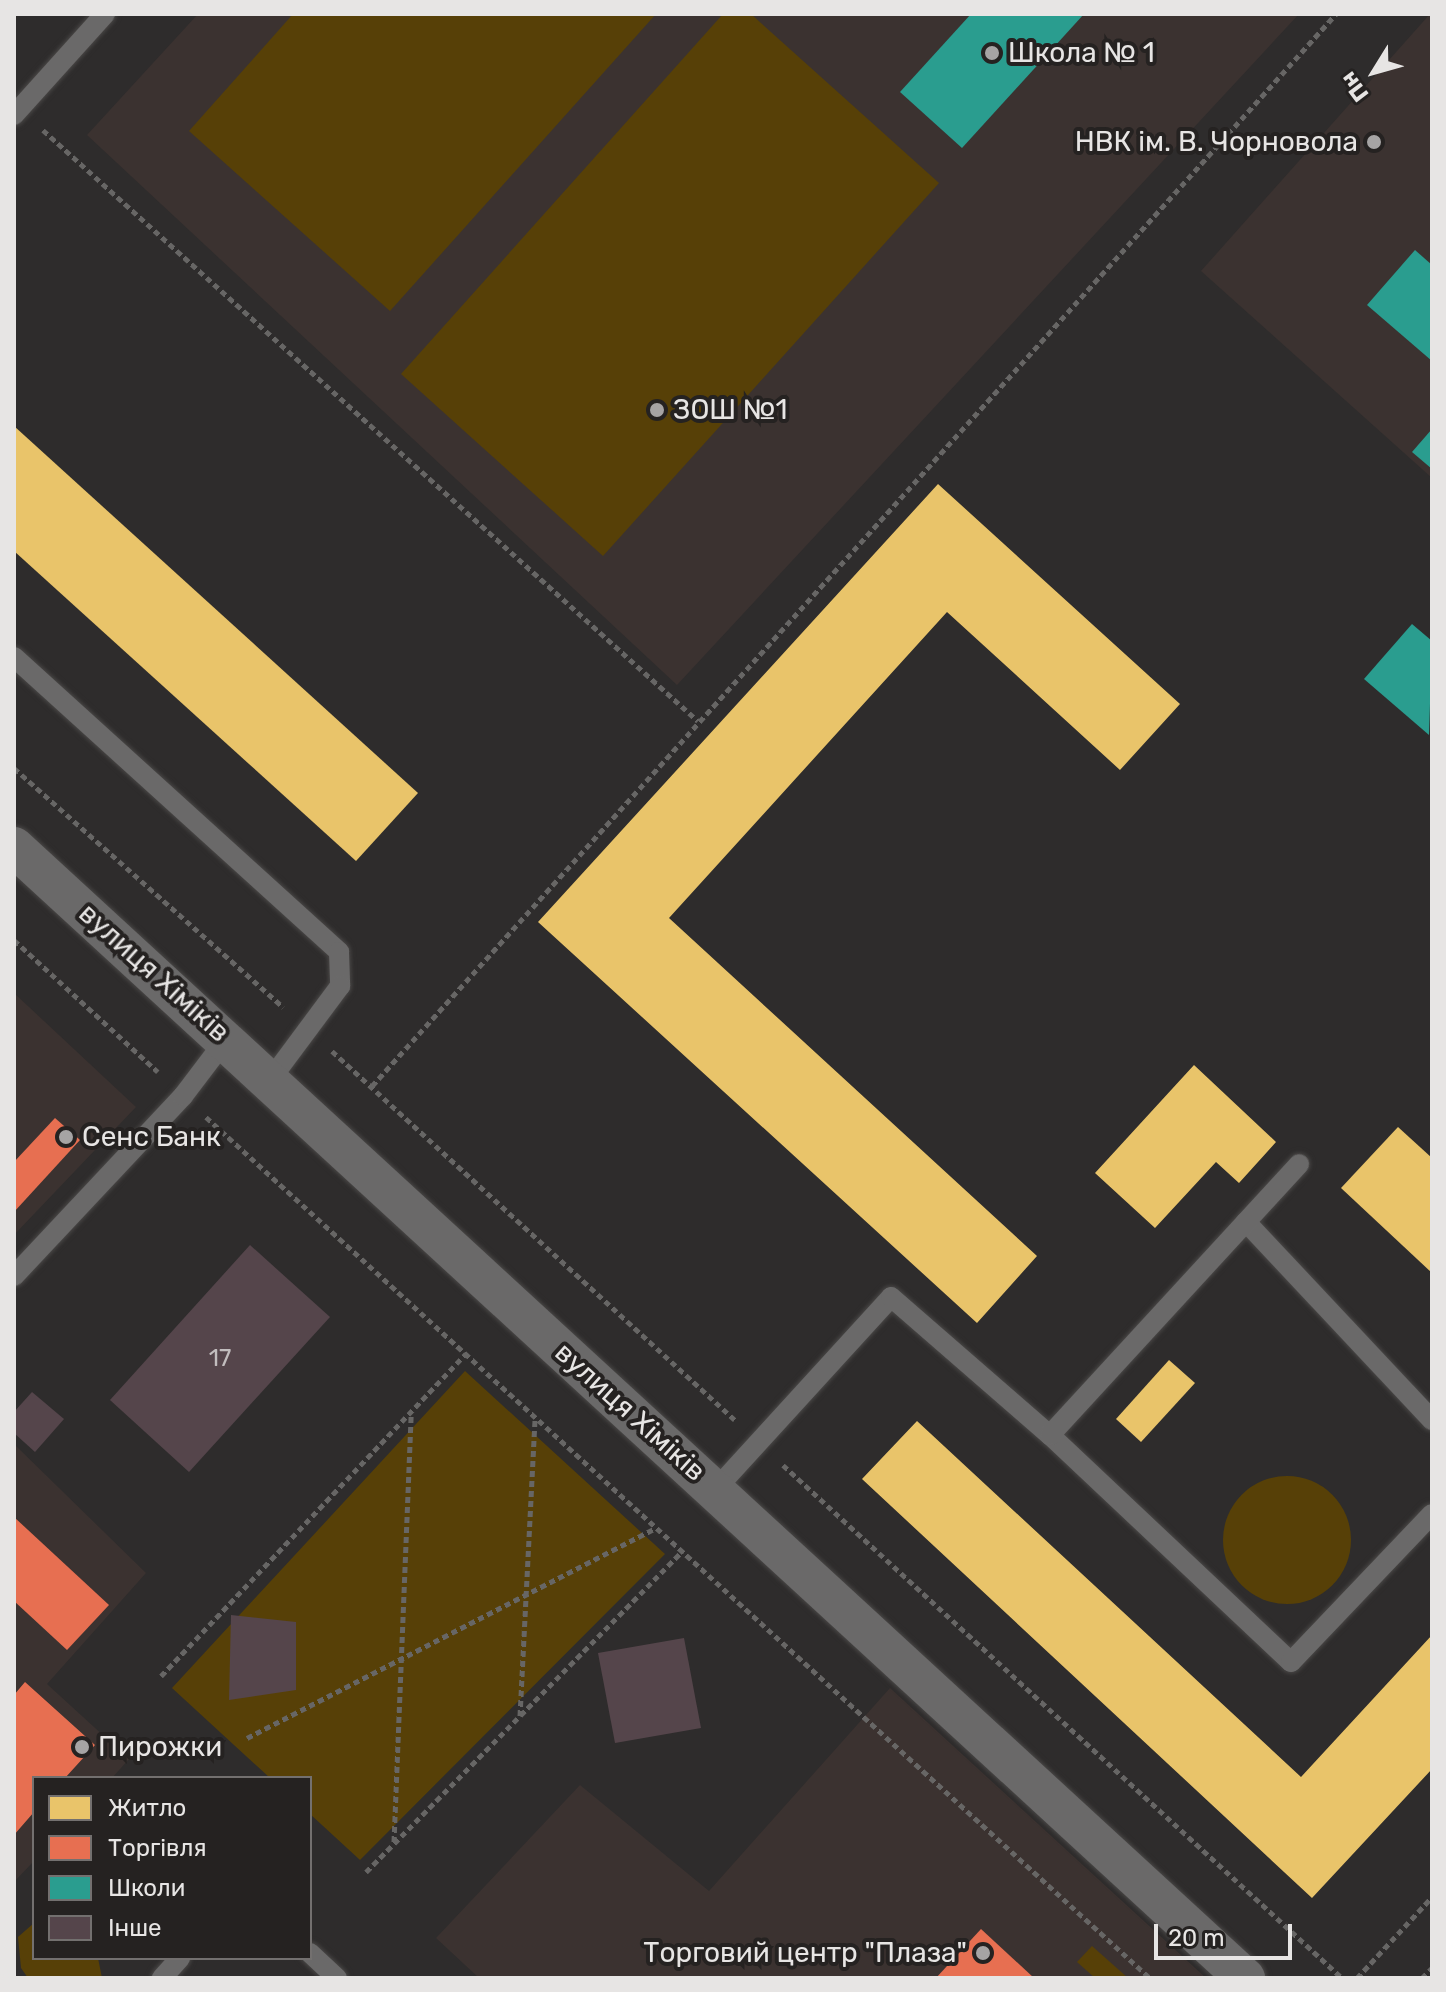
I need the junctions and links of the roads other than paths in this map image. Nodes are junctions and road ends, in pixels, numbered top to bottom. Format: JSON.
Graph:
{"nodes":[{"id":1,"x":105,"y":14,"type":"edge"},
{"id":2,"x":17,"y":112,"type":"edge"},
{"id":3,"x":14,"y":657,"type":"edge"},
{"id":4,"x":14,"y":847,"type":"edge"},
{"id":5,"x":227,"y":1038,"type":"junction"},
{"id":6,"x":271,"y":1079,"type":"junction"},
{"id":7,"x":1299,"y":1164,"type":"dead end"},
{"id":8,"x":1246,"y":1222,"type":"junction"},
{"id":9,"x":14,"y":1276,"type":"edge"},
{"id":10,"x":1432,"y":1420,"type":"edge"},
{"id":11,"x":1050,"y":1435,"type":"junction"},
{"id":12,"x":715,"y":1490,"type":"junction"},
{"id":13,"x":1432,"y":1514,"type":"edge"},
{"id":14,"x":312,"y":1955,"type":"edge"},
{"id":15,"x":178,"y":1960,"type":"edge"},
{"id":16,"x":162,"y":1978,"type":"edge"},
{"id":17,"x":337,"y":1978,"type":"edge"},
{"id":18,"x":1245,"y":1978,"type":"edge"}],
"edges":[{"from":1,"to":2,"type":"lane"},
{"from":3,"to":6,"type":"lane"},
{"from":4,"to":5,"type":"street","name":"вулиця Хіміків"},
{"from":5,"to":6,"type":"street","name":"вулиця Хіміків"},
{"from":5,"to":9,"type":"lane"},
{"from":6,"to":12,"type":"street","name":"вулиця Хіміків"},
{"from":7,"to":8,"type":"lane"},
{"from":8,"to":10,"type":"lane"},
{"from":8,"to":11,"type":"lane"},
{"from":11,"to":12,"type":"lane"},
{"from":11,"to":13,"type":"lane"},
{"from":12,"to":18,"type":"street","name":"вулиця Хіміків"},
{"from":14,"to":17,"type":"lane"},
{"from":15,"to":16,"type":"lane"}]}
